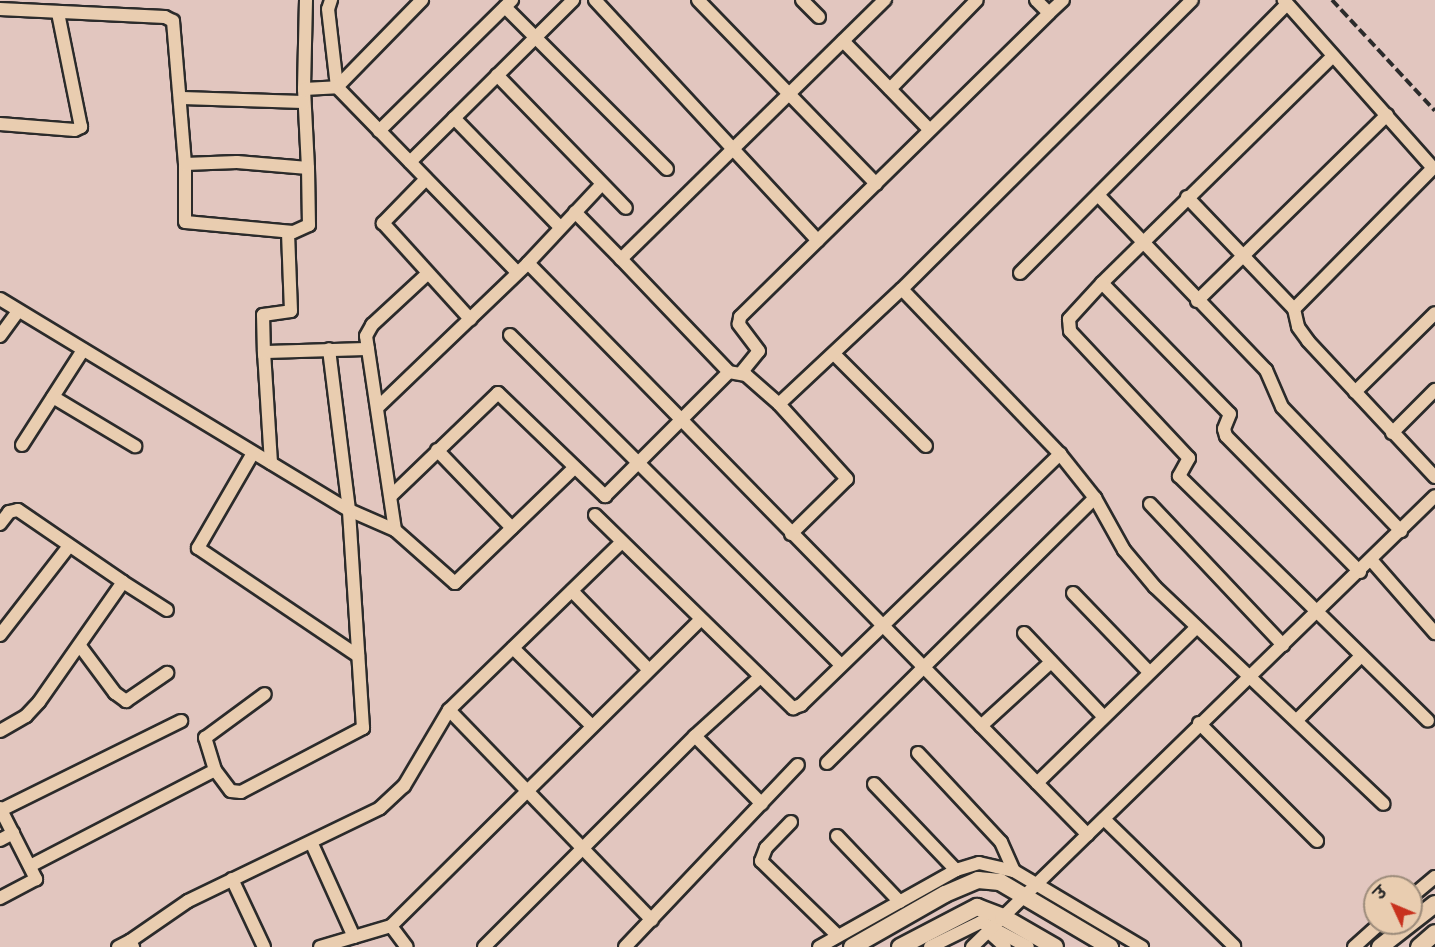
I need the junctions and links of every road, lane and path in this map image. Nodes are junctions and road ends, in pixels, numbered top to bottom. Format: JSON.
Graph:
{"nodes":[{"id":1,"x":306,"y":0,"type":"edge"},
{"id":2,"x":331,"y":0,"type":"edge"},
{"id":3,"x":423,"y":0,"type":"edge"},
{"id":4,"x":573,"y":0,"type":"edge"},
{"id":5,"x":595,"y":0,"type":"edge"},
{"id":6,"x":698,"y":0,"type":"edge"},
{"id":7,"x":802,"y":0,"type":"edge"},
{"id":8,"x":885,"y":0,"type":"edge"},
{"id":9,"x":977,"y":0,"type":"edge"},
{"id":10,"x":1036,"y":0,"type":"edge"},
{"id":11,"x":1063,"y":0,"type":"edge"},
{"id":12,"x":1192,"y":0,"type":"edge"},
{"id":13,"x":1286,"y":2,"type":"edge"},
{"id":14,"x":509,"y":4,"type":"edge"},
{"id":15,"x":0,"y":9,"type":"edge"},
{"id":16,"x":58,"y":13,"type":"junction"},
{"id":17,"x":1049,"y":13,"type":"junction"},
{"id":18,"x":819,"y":17,"type":"dead end"},
{"id":19,"x":538,"y":37,"type":"junction"},
{"id":20,"x":843,"y":41,"type":"junction"},
{"id":21,"x":1333,"y":56,"type":"junction"},
{"id":22,"x":497,"y":75,"type":"junction"},
{"id":23,"x":337,"y":87,"type":"junction"},
{"id":24,"x":304,"y":89,"type":"junction"},
{"id":25,"x":890,"y":89,"type":"junction"},
{"id":26,"x":788,"y":94,"type":"junction"},
{"id":27,"x":181,"y":98,"type":"junction"},
{"id":28,"x":304,"y":102,"type":"junction"},
{"id":29,"x":1387,"y":115,"type":"junction"},
{"id":30,"x":454,"y":118,"type":"junction"},
{"id":31,"x":0,"y":124,"type":"edge"},
{"id":32,"x":930,"y":130,"type":"junction"},
{"id":33,"x":379,"y":131,"type":"junction"},
{"id":34,"x":734,"y":150,"type":"junction"},
{"id":35,"x":410,"y":162,"type":"junction"},
{"id":36,"x":185,"y":164,"type":"junction"},
{"id":37,"x":309,"y":168,"type":"junction"},
{"id":38,"x":668,"y":169,"type":"dead end"},
{"id":39,"x":1434,"y":169,"type":"edge"},
{"id":40,"x":426,"y":179,"type":"junction"},
{"id":41,"x":876,"y":184,"type":"junction"},
{"id":42,"x":601,"y":185,"type":"junction"},
{"id":43,"x":1098,"y":195,"type":"junction"},
{"id":44,"x":1186,"y":197,"type":"junction"},
{"id":45,"x":626,"y":208,"type":"dead end"},
{"id":46,"x":575,"y":212,"type":"junction"},
{"id":47,"x":560,"y":227,"type":"junction"},
{"id":48,"x":288,"y":232,"type":"junction"},
{"id":49,"x":818,"y":241,"type":"junction"},
{"id":50,"x":1142,"y":241,"type":"junction"},
{"id":51,"x":1244,"y":254,"type":"junction"},
{"id":52,"x":621,"y":259,"type":"junction"},
{"id":53,"x":528,"y":263,"type":"junction"},
{"id":54,"x":517,"y":272,"type":"junction"},
{"id":55,"x":1020,"y":273,"type":"dead end"},
{"id":56,"x":427,"y":274,"type":"junction"},
{"id":57,"x":1102,"y":283,"type":"junction"},
{"id":58,"x":902,"y":289,"type":"junction"},
{"id":59,"x":0,"y":300,"type":"edge"},
{"id":60,"x":1197,"y":301,"type":"junction"},
{"id":61,"x":1294,"y":309,"type":"junction"},
{"id":62,"x":18,"y":311,"type":"junction"},
{"id":63,"x":1435,"y":313,"type":"edge"},
{"id":64,"x":470,"y":319,"type":"junction"},
{"id":65,"x":510,"y":335,"type":"dead end"},
{"id":66,"x":0,"y":336,"type":"edge"},
{"id":67,"x":329,"y":349,"type":"junction"},
{"id":68,"x":368,"y":349,"type":"junction"},
{"id":69,"x":83,"y":350,"type":"junction"},
{"id":70,"x":834,"y":354,"type":"junction"},
{"id":71,"x":264,"y":355,"type":"junction"},
{"id":72,"x":735,"y":372,"type":"junction"},
{"id":73,"x":1435,"y":390,"type":"edge"},
{"id":74,"x":1355,"y":392,"type":"junction"},
{"id":75,"x":53,"y":397,"type":"junction"},
{"id":76,"x":779,"y":404,"type":"junction"},
{"id":77,"x":377,"y":408,"type":"junction"},
{"id":78,"x":680,"y":420,"type":"junction"},
{"id":79,"x":1392,"y":433,"type":"junction"},
{"id":80,"x":22,"y":445,"type":"dead end"},
{"id":81,"x":135,"y":446,"type":"dead end"},
{"id":82,"x":926,"y":446,"type":"dead end"},
{"id":83,"x":437,"y":450,"type":"junction"},
{"id":84,"x":254,"y":453,"type":"junction"},
{"id":85,"x":1060,"y":454,"type":"junction"},
{"id":86,"x":640,"y":461,"type":"junction"},
{"id":87,"x":272,"y":463,"type":"junction"},
{"id":88,"x":573,"y":469,"type":"junction"},
{"id":89,"x":1435,"y":477,"type":"edge"},
{"id":90,"x":392,"y":495,"type":"junction"},
{"id":91,"x":1435,"y":496,"type":"edge"},
{"id":92,"x":1095,"y":498,"type":"junction"},
{"id":93,"x":1150,"y":504,"type":"dead end"},
{"id":94,"x":349,"y":510,"type":"junction"},
{"id":95,"x":595,"y":515,"type":"dead end"},
{"id":96,"x":0,"y":524,"type":"edge"},
{"id":97,"x":512,"y":528,"type":"junction"},
{"id":98,"x":395,"y":530,"type":"junction"},
{"id":99,"x":1401,"y":531,"type":"junction"},
{"id":100,"x":791,"y":534,"type":"junction"},
{"id":101,"x":622,"y":542,"type":"junction"},
{"id":102,"x":69,"y":546,"type":"junction"},
{"id":103,"x":1372,"y":561,"type":"junction"},
{"id":104,"x":1360,"y":572,"type":"junction"},
{"id":105,"x":123,"y":582,"type":"junction"},
{"id":106,"x":572,"y":591,"type":"junction"},
{"id":107,"x":1073,"y":592,"type":"dead end"},
{"id":108,"x":167,"y":610,"type":"dead end"},
{"id":109,"x":1317,"y":613,"type":"junction"},
{"id":110,"x":701,"y":619,"type":"junction"},
{"id":111,"x":881,"y":624,"type":"junction"},
{"id":112,"x":1196,"y":628,"type":"junction"},
{"id":113,"x":1024,"y":633,"type":"dead end"},
{"id":114,"x":1435,"y":633,"type":"edge"},
{"id":115,"x":0,"y":635,"type":"edge"},
{"id":116,"x":1283,"y":645,"type":"junction"},
{"id":117,"x":80,"y":646,"type":"junction"},
{"id":118,"x":513,"y":648,"type":"junction"},
{"id":119,"x":358,"y":656,"type":"junction"},
{"id":120,"x":1361,"y":656,"type":"junction"},
{"id":121,"x":1051,"y":662,"type":"junction"},
{"id":122,"x":841,"y":665,"type":"junction"},
{"id":123,"x":924,"y":668,"type":"junction"},
{"id":124,"x":648,"y":669,"type":"junction"},
{"id":125,"x":1149,"y":672,"type":"junction"},
{"id":126,"x":167,"y":673,"type":"dead end"},
{"id":127,"x":1249,"y":676,"type":"junction"},
{"id":128,"x":759,"y":678,"type":"junction"},
{"id":129,"x":265,"y":694,"type":"dead end"},
{"id":130,"x":449,"y":710,"type":"junction"},
{"id":131,"x":1102,"y":716,"type":"junction"},
{"id":132,"x":1297,"y":720,"type":"junction"},
{"id":133,"x":181,"y":721,"type":"dead end"},
{"id":134,"x":1428,"y":721,"type":"dead end"},
{"id":135,"x":1199,"y":723,"type":"junction"},
{"id":136,"x":592,"y":726,"type":"junction"},
{"id":137,"x":981,"y":726,"type":"junction"},
{"id":138,"x":0,"y":731,"type":"edge"},
{"id":139,"x":695,"y":736,"type":"junction"},
{"id":140,"x":918,"y":753,"type":"dead end"},
{"id":141,"x":827,"y":763,"type":"dead end"},
{"id":142,"x":798,"y":765,"type":"dead end"},
{"id":143,"x":215,"y":770,"type":"junction"},
{"id":144,"x":1037,"y":783,"type":"junction"},
{"id":145,"x":874,"y":784,"type":"dead end"},
{"id":146,"x":528,"y":791,"type":"junction"},
{"id":147,"x":762,"y":804,"type":"junction"},
{"id":148,"x":1384,"y":804,"type":"dead end"},
{"id":149,"x":1,"y":809,"type":"edge"},
{"id":150,"x":1104,"y":819,"type":"junction"},
{"id":151,"x":791,"y":822,"type":"dead end"},
{"id":152,"x":13,"y":833,"type":"junction"},
{"id":153,"x":1089,"y":835,"type":"junction"},
{"id":154,"x":837,"y":836,"type":"dead end"},
{"id":155,"x":0,"y":840,"type":"edge"},
{"id":156,"x":1317,"y":841,"type":"dead end"},
{"id":157,"x":312,"y":844,"type":"junction"},
{"id":158,"x":582,"y":847,"type":"junction"},
{"id":159,"x":30,"y":866,"type":"junction"},
{"id":160,"x":956,"y":870,"type":"junction"},
{"id":161,"x":1014,"y":871,"type":"junction"},
{"id":162,"x":1435,"y":877,"type":"edge"},
{"id":163,"x":232,"y":879,"type":"junction"},
{"id":164,"x":1423,"y":887,"type":"edge"},
{"id":165,"x":1029,"y":890,"type":"junction"},
{"id":166,"x":0,"y":898,"type":"edge"},
{"id":167,"x":900,"y":902,"type":"junction"},
{"id":168,"x":1435,"y":904,"type":"edge"},
{"id":169,"x":652,"y":920,"type":"junction"},
{"id":170,"x":995,"y":925,"type":"junction"},
{"id":171,"x":391,"y":926,"type":"junction"},
{"id":172,"x":1435,"y":933,"type":"edge"},
{"id":173,"x":1368,"y":935,"type":"edge"},
{"id":174,"x":838,"y":936,"type":"junction"},
{"id":175,"x":354,"y":937,"type":"junction"},
{"id":176,"x":132,"y":944,"type":"edge"},
{"id":177,"x":1234,"y":946,"type":"edge"},
{"id":178,"x":118,"y":947,"type":"edge"},
{"id":179,"x":264,"y":947,"type":"edge"},
{"id":180,"x":320,"y":947,"type":"edge"},
{"id":181,"x":408,"y":947,"type":"edge"},
{"id":182,"x":484,"y":947,"type":"edge"},
{"id":183,"x":626,"y":947,"type":"edge"},
{"id":184,"x":819,"y":947,"type":"edge"},
{"id":185,"x":852,"y":947,"type":"edge"},
{"id":186,"x":900,"y":947,"type":"edge"},
{"id":187,"x":930,"y":947,"type":"edge"},
{"id":188,"x":972,"y":947,"type":"edge"},
{"id":189,"x":1005,"y":947,"type":"edge"},
{"id":190,"x":1028,"y":947,"type":"edge"},
{"id":191,"x":1055,"y":947,"type":"edge"},
{"id":192,"x":1110,"y":947,"type":"edge"},
{"id":193,"x":1142,"y":947,"type":"edge"},
{"id":194,"x":1354,"y":947,"type":"edge"},
{"id":195,"x":1380,"y":947,"type":"edge"},
{"id":196,"x":1419,"y":947,"type":"edge"}],
"edges":[{"from":1,"to":24,"type":"street"},
{"from":2,"to":23,"type":"street"},
{"from":3,"to":23,"type":"street"},
{"from":4,"to":19,"type":"street"},
{"from":5,"to":34,"type":"street"},
{"from":6,"to":26,"type":"street"},
{"from":7,"to":18,"type":"street"},
{"from":8,"to":20,"type":"street"},
{"from":9,"to":25,"type":"street"},
{"from":10,"to":17,"type":"street"},
{"from":11,"to":17,"type":"street"},
{"from":12,"to":58,"type":"street"},
{"from":13,"to":21,"type":"street"},
{"from":13,"to":43,"type":"street"},
{"from":14,"to":19,"type":"street"},
{"from":14,"to":33,"type":"street"},
{"from":15,"to":16,"type":"street"},
{"from":16,"to":27,"type":"street"},
{"from":16,"to":31,"type":"street"},
{"from":17,"to":32,"type":"street"},
{"from":19,"to":22,"type":"street"},
{"from":19,"to":38,"type":"street"},
{"from":20,"to":25,"type":"street"},
{"from":20,"to":26,"type":"street"},
{"from":21,"to":29,"type":"street"},
{"from":21,"to":44,"type":"street"},
{"from":22,"to":30,"type":"street"},
{"from":22,"to":42,"type":"street"},
{"from":23,"to":24,"type":"street"},
{"from":23,"to":33,"type":"street"},
{"from":24,"to":28,"type":"street"},
{"from":25,"to":32,"type":"street"},
{"from":26,"to":34,"type":"street"},
{"from":26,"to":41,"type":"street"},
{"from":27,"to":28,"type":"street"},
{"from":27,"to":36,"type":"street"},
{"from":28,"to":37,"type":"street"},
{"from":29,"to":39,"type":"street"},
{"from":29,"to":51,"type":"street"},
{"from":30,"to":35,"type":"street"},
{"from":30,"to":47,"type":"street"},
{"from":32,"to":41,"type":"street"},
{"from":33,"to":35,"type":"street"},
{"from":34,"to":49,"type":"street"},
{"from":34,"to":52,"type":"street"},
{"from":35,"to":40,"type":"street"},
{"from":36,"to":37,"type":"street"},
{"from":36,"to":48,"type":"street"},
{"from":37,"to":48,"type":"street"},
{"from":39,"to":61,"type":"street"},
{"from":40,"to":54,"type":"street"},
{"from":40,"to":56,"type":"street"},
{"from":41,"to":49,"type":"street"},
{"from":42,"to":45,"type":"street"},
{"from":42,"to":46,"type":"street"},
{"from":43,"to":50,"type":"street"},
{"from":43,"to":55,"type":"street"},
{"from":44,"to":50,"type":"street"},
{"from":44,"to":51,"type":"street"},
{"from":46,"to":47,"type":"street"},
{"from":46,"to":52,"type":"street"},
{"from":47,"to":53,"type":"street"},
{"from":48,"to":71,"type":"street"},
{"from":49,"to":72,"type":"street"},
{"from":50,"to":57,"type":"street"},
{"from":50,"to":60,"type":"street"},
{"from":51,"to":60,"type":"street"},
{"from":51,"to":61,"type":"street"},
{"from":52,"to":72,"type":"street"},
{"from":53,"to":54,"type":"street"},
{"from":53,"to":78,"type":"street"},
{"from":54,"to":64,"type":"street"},
{"from":56,"to":64,"type":"street"},
{"from":56,"to":68,"type":"street"},
{"from":57,"to":104,"type":"street"},
{"from":57,"to":109,"type":"street"},
{"from":58,"to":70,"type":"street"},
{"from":58,"to":85,"type":"street"},
{"from":59,"to":62,"type":"street"},
{"from":60,"to":99,"type":"street"},
{"from":61,"to":74,"type":"street"},
{"from":62,"to":66,"type":"street"},
{"from":62,"to":69,"type":"street"},
{"from":63,"to":74,"type":"street"},
{"from":64,"to":77,"type":"street"},
{"from":65,"to":86,"type":"street"},
{"from":67,"to":68,"type":"street"},
{"from":67,"to":71,"type":"street"},
{"from":67,"to":94,"type":"street"},
{"from":68,"to":77,"type":"street"},
{"from":69,"to":75,"type":"street"},
{"from":69,"to":84,"type":"street"},
{"from":70,"to":76,"type":"street"},
{"from":70,"to":82,"type":"street"},
{"from":71,"to":87,"type":"street"},
{"from":72,"to":76,"type":"street"},
{"from":72,"to":78,"type":"street"},
{"from":73,"to":79,"type":"street"},
{"from":74,"to":79,"type":"street"},
{"from":75,"to":80,"type":"street"},
{"from":75,"to":81,"type":"street"},
{"from":76,"to":100,"type":"street"},
{"from":77,"to":90,"type":"street"},
{"from":78,"to":86,"type":"street"},
{"from":78,"to":100,"type":"street"},
{"from":79,"to":89,"type":"street"},
{"from":83,"to":88,"type":"street"},
{"from":83,"to":90,"type":"street"},
{"from":83,"to":97,"type":"street"},
{"from":84,"to":87,"type":"street"},
{"from":84,"to":119,"type":"street"},
{"from":85,"to":92,"type":"street"},
{"from":85,"to":111,"type":"street"},
{"from":86,"to":88,"type":"street"},
{"from":86,"to":122,"type":"street"},
{"from":87,"to":94,"type":"street"},
{"from":88,"to":97,"type":"street"},
{"from":90,"to":98,"type":"street"},
{"from":91,"to":99,"type":"street"},
{"from":92,"to":112,"type":"street"},
{"from":92,"to":123,"type":"street"},
{"from":93,"to":116,"type":"street"},
{"from":94,"to":98,"type":"street"},
{"from":94,"to":119,"type":"street"},
{"from":95,"to":101,"type":"street"},
{"from":96,"to":102,"type":"street"},
{"from":97,"to":98,"type":"street"},
{"from":99,"to":103,"type":"street"},
{"from":100,"to":111,"type":"street"},
{"from":101,"to":106,"type":"street"},
{"from":101,"to":110,"type":"street"},
{"from":102,"to":105,"type":"street"},
{"from":102,"to":115,"type":"street"},
{"from":103,"to":104,"type":"street"},
{"from":103,"to":114,"type":"street"},
{"from":104,"to":109,"type":"street"},
{"from":105,"to":108,"type":"street"},
{"from":105,"to":117,"type":"street"},
{"from":106,"to":118,"type":"street"},
{"from":106,"to":124,"type":"street"},
{"from":107,"to":125,"type":"street"},
{"from":109,"to":116,"type":"street"},
{"from":109,"to":120,"type":"street"},
{"from":110,"to":124,"type":"street"},
{"from":110,"to":128,"type":"street"},
{"from":111,"to":122,"type":"street"},
{"from":111,"to":123,"type":"street"},
{"from":112,"to":125,"type":"street"},
{"from":112,"to":127,"type":"street"},
{"from":113,"to":121,"type":"street"},
{"from":116,"to":127,"type":"street"},
{"from":117,"to":126,"type":"street"},
{"from":117,"to":138,"type":"street"},
{"from":118,"to":130,"type":"street"},
{"from":118,"to":136,"type":"street"},
{"from":119,"to":143,"type":"street"},
{"from":120,"to":132,"type":"street"},
{"from":120,"to":134,"type":"street"},
{"from":121,"to":131,"type":"street"},
{"from":121,"to":137,"type":"street"},
{"from":122,"to":128,"type":"street"},
{"from":123,"to":137,"type":"street"},
{"from":123,"to":141,"type":"street"},
{"from":124,"to":136,"type":"street"},
{"from":125,"to":131,"type":"street"},
{"from":127,"to":132,"type":"street"},
{"from":127,"to":135,"type":"street"},
{"from":128,"to":139,"type":"street"},
{"from":129,"to":143,"type":"street"},
{"from":130,"to":146,"type":"street"},
{"from":130,"to":157,"type":"street"},
{"from":131,"to":144,"type":"street"},
{"from":132,"to":148,"type":"street"},
{"from":133,"to":149,"type":"street"},
{"from":135,"to":150,"type":"street"},
{"from":135,"to":156,"type":"street"},
{"from":136,"to":146,"type":"street"},
{"from":137,"to":144,"type":"street"},
{"from":139,"to":147,"type":"street"},
{"from":139,"to":158,"type":"street"},
{"from":140,"to":161,"type":"street"},
{"from":142,"to":147,"type":"street"},
{"from":143,"to":159,"type":"street"},
{"from":144,"to":153,"type":"street"},
{"from":145,"to":160,"type":"street"},
{"from":146,"to":158,"type":"street"},
{"from":146,"to":171,"type":"street"},
{"from":147,"to":169,"type":"street"},
{"from":149,"to":152,"type":"street"},
{"from":150,"to":153,"type":"street"},
{"from":150,"to":177,"type":"street"},
{"from":151,"to":174,"type":"street"},
{"from":152,"to":155,"type":"street"},
{"from":152,"to":159,"type":"street"},
{"from":153,"to":165,"type":"street"},
{"from":154,"to":167,"type":"street"},
{"from":157,"to":163,"type":"street"},
{"from":157,"to":175,"type":"street"},
{"from":158,"to":169,"type":"street"},
{"from":158,"to":182,"type":"street"},
{"from":159,"to":166,"type":"street"},
{"from":160,"to":161,"type":"street"},
{"from":160,"to":167,"type":"street"},
{"from":161,"to":165,"type":"street"},
{"from":162,"to":164,"type":"street"},
{"from":163,"to":176,"type":"street"},
{"from":163,"to":179,"type":"street"},
{"from":165,"to":170,"type":"street"},
{"from":165,"to":185,"type":"street"},
{"from":165,"to":192,"type":"street"},
{"from":165,"to":193,"type":"street"},
{"from":167,"to":174,"type":"street"},
{"from":168,"to":195,"type":"street"},
{"from":169,"to":183,"type":"street"},
{"from":170,"to":186,"type":"street"},
{"from":170,"to":187,"type":"street"},
{"from":170,"to":188,"type":"street"},
{"from":170,"to":189,"type":"street"},
{"from":170,"to":190,"type":"street"},
{"from":170,"to":191,"type":"street"},
{"from":171,"to":175,"type":"street"},
{"from":171,"to":181,"type":"street"},
{"from":172,"to":196,"type":"street"},
{"from":173,"to":194,"type":"street"},
{"from":174,"to":184,"type":"street"},
{"from":175,"to":180,"type":"street"},
{"from":176,"to":178,"type":"street"}]}
